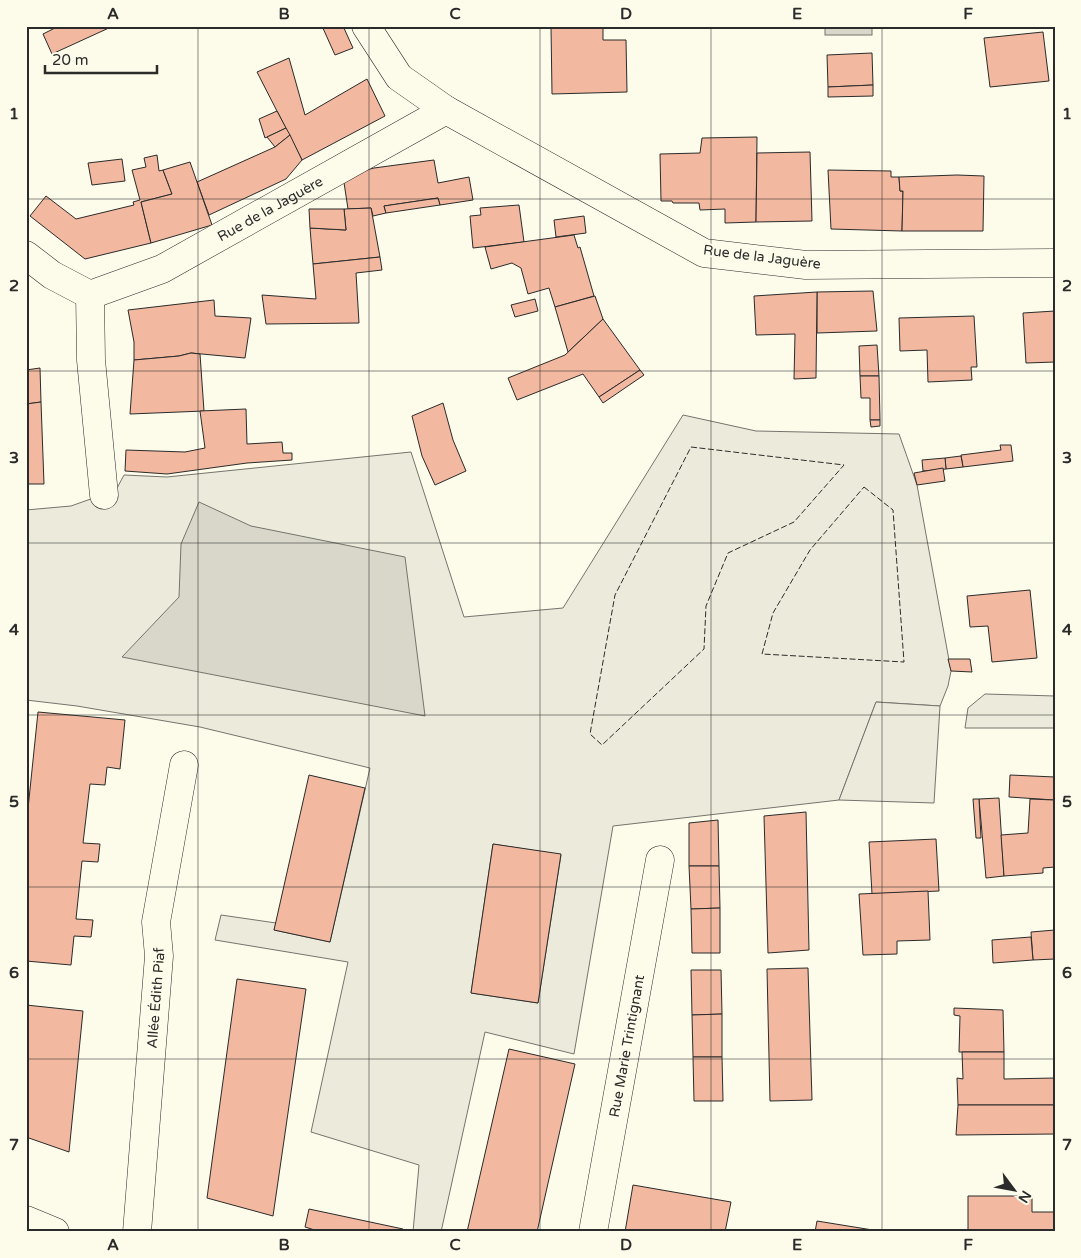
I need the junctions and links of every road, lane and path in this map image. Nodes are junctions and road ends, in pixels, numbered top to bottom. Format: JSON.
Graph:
{"nodes":[{"id":1,"x":366,"y":26,"type":"edge"},
{"id":2,"x":446,"y":110,"type":"junction"},
{"id":3,"x":26,"y":255,"type":"edge"},
{"id":4,"x":1055,"y":263,"type":"edge"},
{"id":5,"x":90,"y":295,"type":"junction"},
{"id":6,"x":104,"y":495,"type":"dead end"},
{"id":7,"x":184,"y":765,"type":"dead end"},
{"id":8,"x":660,"y":860,"type":"dead end"},
{"id":9,"x":26,"y":1220,"type":"edge"},
{"id":10,"x":54,"y":1232,"type":"edge"},
{"id":11,"x":137,"y":1232,"type":"edge"},
{"id":12,"x":593,"y":1232,"type":"edge"}],
"edges":[{"from":1,"to":2,"type":"street","name":"Rue de la Jaguère"},
{"from":2,"to":4,"type":"street","name":"Rue de la Jaguère"},
{"from":2,"to":5,"type":"street","name":"Rue de la Jaguère"},
{"from":3,"to":5,"type":"street"},
{"from":5,"to":6,"type":"street"},
{"from":7,"to":11,"type":"street","name":"Allée Édith Piaf"},
{"from":8,"to":12,"type":"street","name":"Rue Marie Trintignant"},
{"from":9,"to":10,"type":"street"}]}
